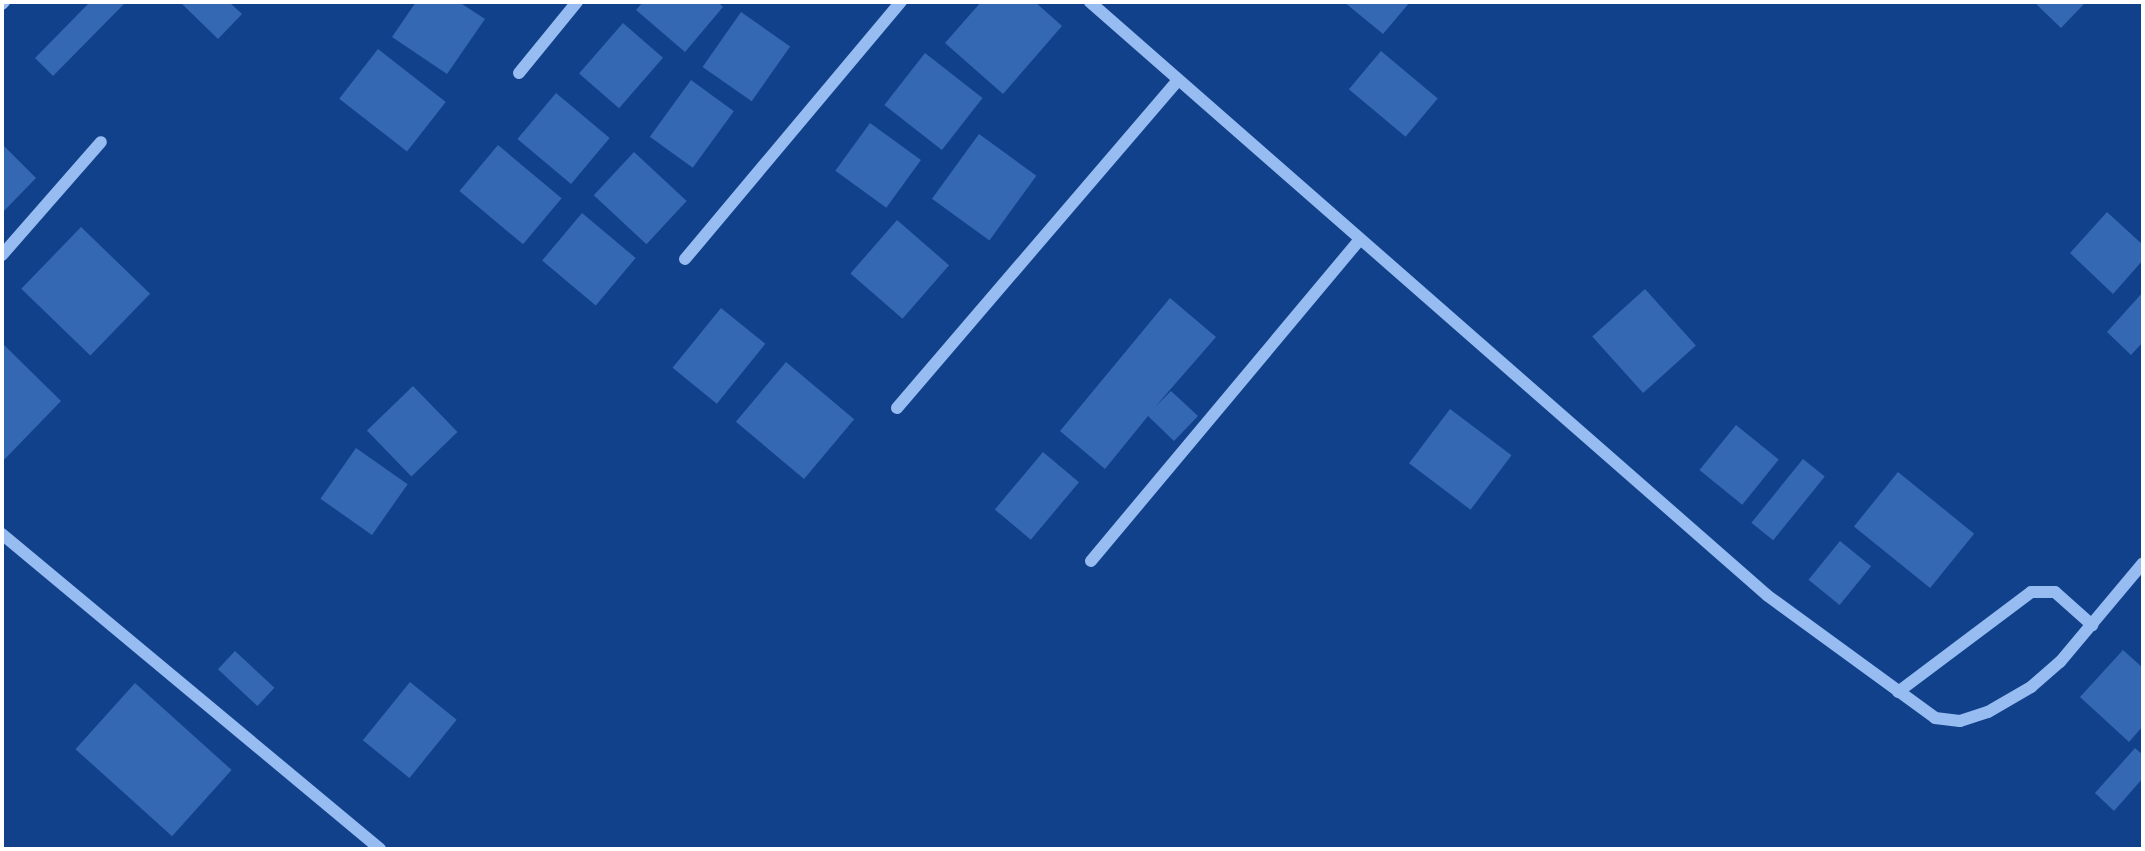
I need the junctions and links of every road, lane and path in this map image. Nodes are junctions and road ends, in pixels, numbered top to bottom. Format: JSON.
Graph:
{"nodes":[{"id":1,"x":577,"y":2,"type":"edge"},
{"id":2,"x":901,"y":2,"type":"edge"},
{"id":3,"x":1090,"y":2,"type":"edge"},
{"id":4,"x":519,"y":72,"type":"dead end"},
{"id":5,"x":1178,"y":80,"type":"junction"},
{"id":6,"x":101,"y":142,"type":"dead end"},
{"id":7,"x":1359,"y":240,"type":"junction"},
{"id":8,"x":2,"y":255,"type":"edge"},
{"id":9,"x":685,"y":259,"type":"dead end"},
{"id":10,"x":897,"y":408,"type":"dead end"},
{"id":11,"x":2,"y":534,"type":"edge"},
{"id":12,"x":1091,"y":561,"type":"dead end"},
{"id":13,"x":2143,"y":563,"type":"edge"},
{"id":14,"x":2092,"y":625,"type":"junction"},
{"id":15,"x":1898,"y":692,"type":"junction"},
{"id":16,"x":380,"y":849,"type":"edge"}],
"edges":[{"from":1,"to":4,"type":"street"},
{"from":2,"to":9,"type":"street"},
{"from":3,"to":5,"type":"street"},
{"from":5,"to":7,"type":"street"},
{"from":5,"to":10,"type":"street"},
{"from":6,"to":8,"type":"street"},
{"from":7,"to":12,"type":"street"},
{"from":7,"to":15,"type":"street"},
{"from":11,"to":16,"type":"street"},
{"from":13,"to":14,"type":"street"},
{"from":14,"to":15,"type":"street"},
{"from":14,"to":15,"type":"street"}]}
